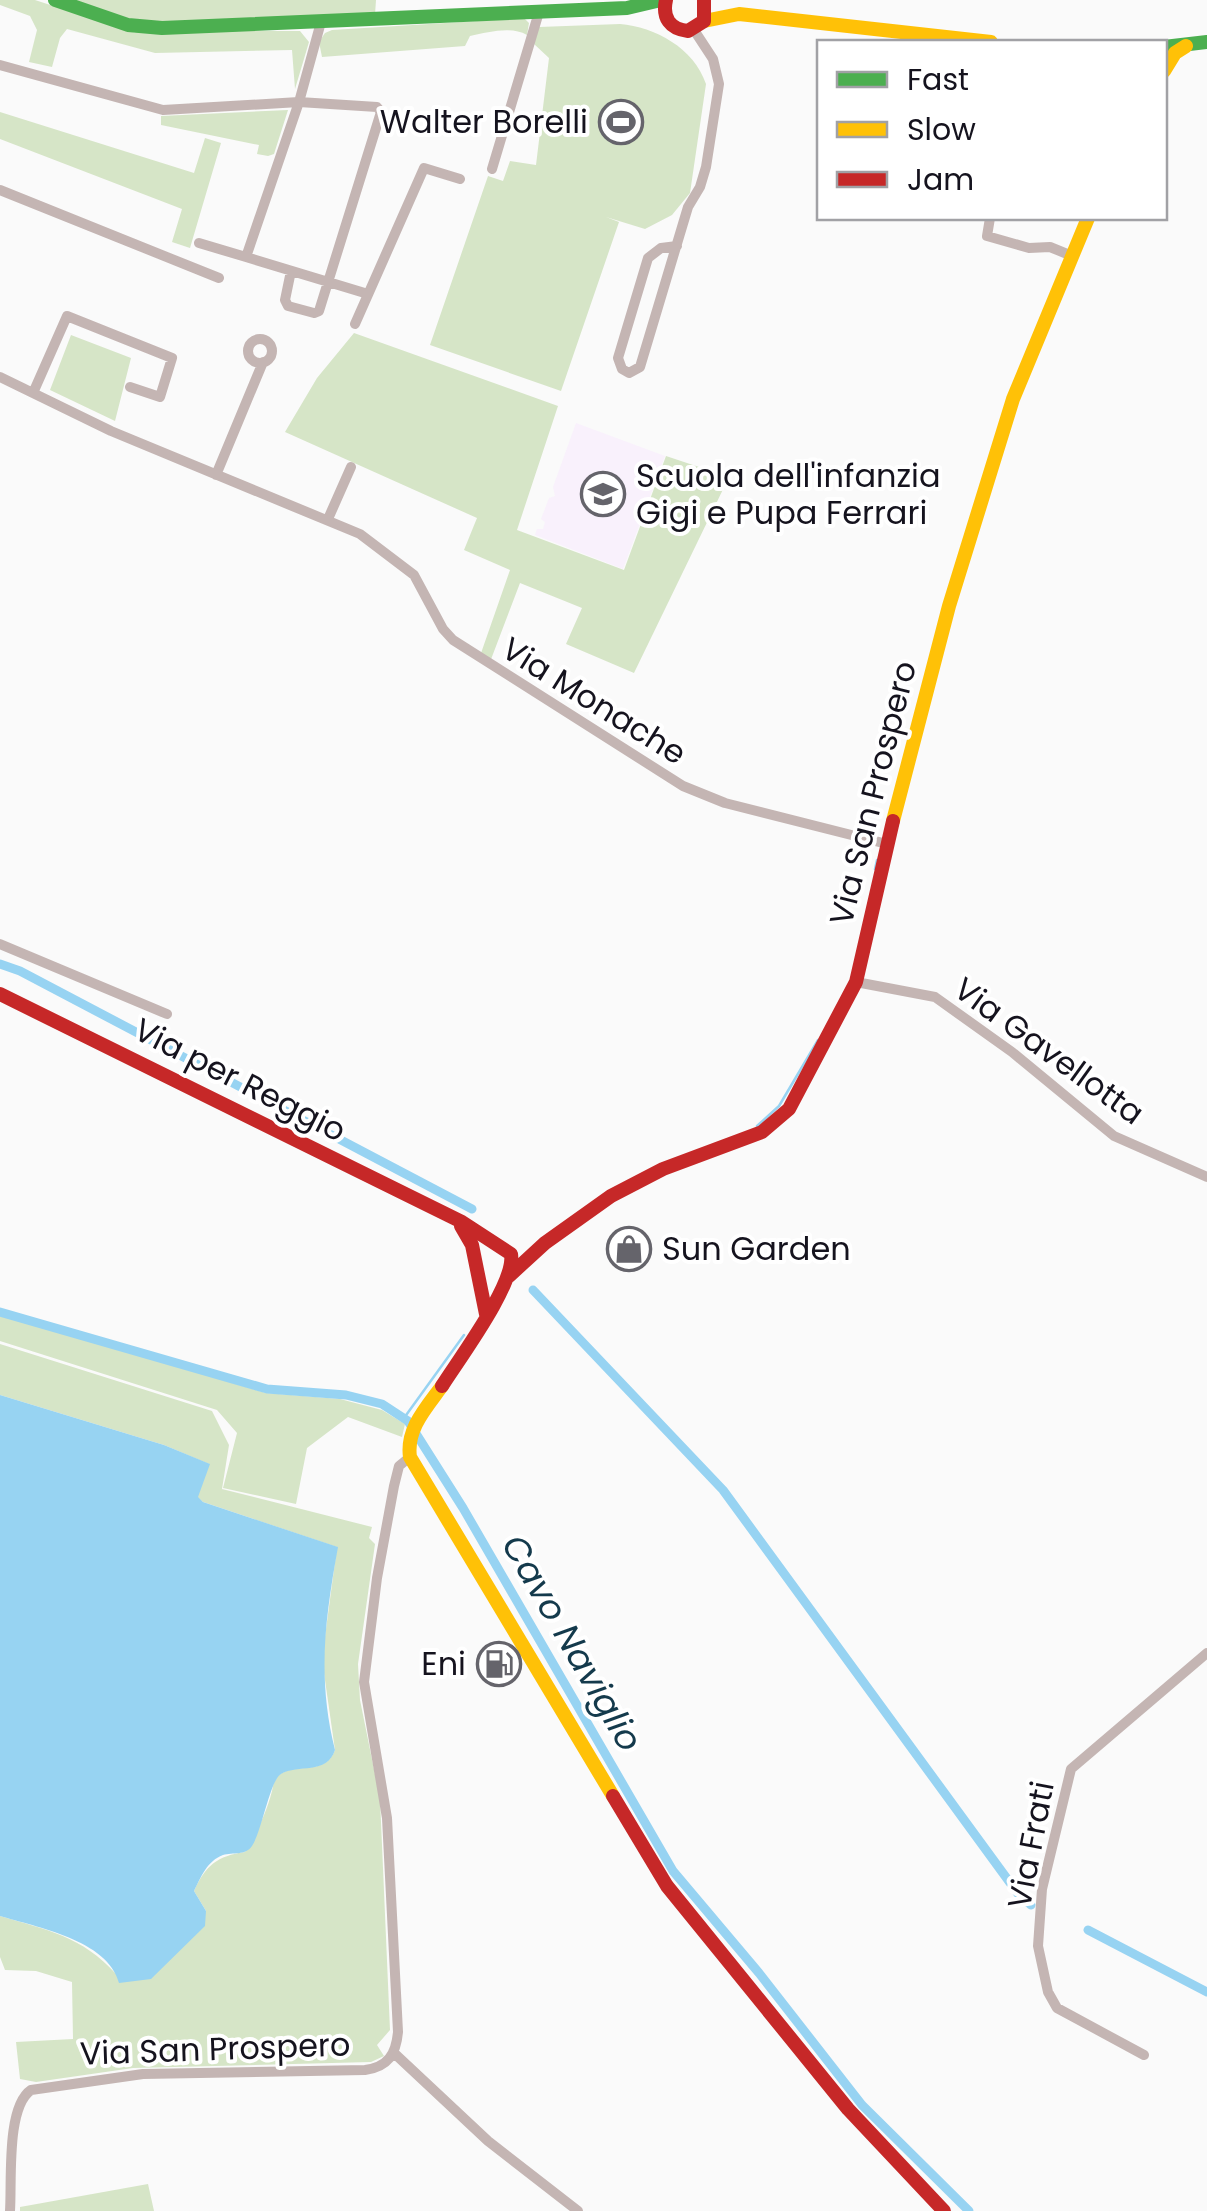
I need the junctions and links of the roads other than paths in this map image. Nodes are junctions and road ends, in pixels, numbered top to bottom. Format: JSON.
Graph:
{"nodes":[{"id":1,"x":55,"y":0,"type":"edge"},
{"id":2,"x":664,"y":0,"type":"edge"},
{"id":3,"x":704,"y":0,"type":"edge"},
{"id":4,"x":627,"y":8,"type":"junction"},
{"id":5,"x":539,"y":12,"type":"junction"},
{"id":6,"x":739,"y":14,"type":"junction"},
{"id":7,"x":321,"y":22,"type":"junction"},
{"id":8,"x":699,"y":25,"type":"junction"},
{"id":9,"x":670,"y":26,"type":"junction"},
{"id":10,"x":972,"y":40,"type":"edge"},
{"id":11,"x":1200,"y":42,"type":"edge"},
{"id":12,"x":1167,"y":47,"type":"edge"},
{"id":13,"x":0,"y":65,"type":"edge"},
{"id":14,"x":1167,"y":65,"type":"edge"},
{"id":15,"x":298,"y":102,"type":"junction"},
{"id":16,"x":492,"y":169,"type":"dead end"},
{"id":17,"x":460,"y":179,"type":"dead end"},
{"id":18,"x":0,"y":190,"type":"edge"},
{"id":19,"x":990,"y":220,"type":"edge"},
{"id":20,"x":1087,"y":220,"type":"edge"},
{"id":21,"x":199,"y":243,"type":"dead end"},
{"id":22,"x":677,"y":246,"type":"junction"},
{"id":23,"x":1072,"y":256,"type":"junction"},
{"id":24,"x":246,"y":257,"type":"junction"},
{"id":25,"x":291,"y":271,"type":"junction"},
{"id":26,"x":219,"y":278,"type":"dead end"},
{"id":27,"x":329,"y":282,"type":"junction"},
{"id":28,"x":368,"y":294,"type":"junction"},
{"id":29,"x":355,"y":324,"type":"dead end"},
{"id":30,"x":263,"y":362,"type":"dead end"},
{"id":31,"x":0,"y":376,"type":"edge"},
{"id":32,"x":130,"y":387,"type":"dead end"},
{"id":33,"x":33,"y":394,"type":"junction"},
{"id":34,"x":350,"y":468,"type":"dead end"},
{"id":35,"x":216,"y":474,"type":"junction"},
{"id":36,"x":328,"y":520,"type":"junction"},
{"id":37,"x":887,"y":844,"type":"junction"},
{"id":38,"x":0,"y":944,"type":"edge"},
{"id":39,"x":856,"y":982,"type":"junction"},
{"id":40,"x":0,"y":994,"type":"edge"},
{"id":41,"x":167,"y":1014,"type":"dead end"},
{"id":42,"x":1207,"y":1177,"type":"edge"},
{"id":43,"x":453,"y":1219,"type":"junction"},
{"id":44,"x":545,"y":1243,"type":"junction"},
{"id":45,"x":503,"y":1247,"type":"junction"},
{"id":46,"x":476,"y":1256,"type":"junction"},
{"id":47,"x":479,"y":1277,"type":"junction"},
{"id":48,"x":507,"y":1278,"type":"junction"},
{"id":49,"x":486,"y":1314,"type":"junction"},
{"id":50,"x":409,"y":1449,"type":"junction"},
{"id":51,"x":1207,"y":1653,"type":"edge"},
{"id":52,"x":394,"y":2052,"type":"junction"},
{"id":53,"x":1144,"y":2055,"type":"dead end"},
{"id":54,"x":10,"y":2211,"type":"edge"},
{"id":55,"x":578,"y":2211,"type":"edge"},
{"id":56,"x":944,"y":2211,"type":"edge"}],
"edges":[{"from":1,"to":7,"type":"street"},
{"from":2,"to":4,"type":"street"},
{"from":2,"to":9,"type":"street"},
{"from":3,"to":6,"type":"street"},
{"from":3,"to":8,"type":"street"},
{"from":4,"to":5,"type":"street"},
{"from":4,"to":9,"type":"street"},
{"from":5,"to":7,"type":"street"},
{"from":5,"to":16,"type":"street"},
{"from":6,"to":8,"type":"street"},
{"from":6,"to":10,"type":"street"},
{"from":7,"to":15,"type":"street"},
{"from":8,"to":9,"type":"street"},
{"from":8,"to":22,"type":"street"},
{"from":11,"to":12,"type":"street"},
{"from":11,"to":14,"type":"street"},
{"from":13,"to":15,"type":"street"},
{"from":15,"to":24,"type":"street"},
{"from":15,"to":27,"type":"street"},
{"from":17,"to":28,"type":"street"},
{"from":18,"to":26,"type":"street"},
{"from":19,"to":23,"type":"street"},
{"from":20,"to":23,"type":"street","name":"Via San Prospero"},
{"from":21,"to":24,"type":"street"},
{"from":22,"to":22,"type":"street"},
{"from":23,"to":37,"type":"street","name":"Via San Prospero"},
{"from":24,"to":25,"type":"street"},
{"from":25,"to":27,"type":"street"},
{"from":25,"to":27,"type":"street"},
{"from":27,"to":28,"type":"street"},
{"from":28,"to":29,"type":"street"},
{"from":30,"to":35,"type":"street"},
{"from":31,"to":33,"type":"street","name":"Via Monache"},
{"from":32,"to":33,"type":"street"},
{"from":33,"to":35,"type":"street","name":"Via Monache"},
{"from":34,"to":36,"type":"street"},
{"from":35,"to":36,"type":"street","name":"Via Monache"},
{"from":36,"to":37,"type":"street","name":"Via Monache"},
{"from":37,"to":39,"type":"street","name":"Via San Prospero"},
{"from":38,"to":41,"type":"street"},
{"from":39,"to":42,"type":"street","name":"Via Gavellotta"},
{"from":39,"to":44,"type":"street","name":"Via San Prospero"},
{"from":40,"to":43,"type":"street","name":"Via per Reggio"},
{"from":43,"to":45,"type":"street","name":"Via per Reggio"},
{"from":43,"to":46,"type":"street"},
{"from":44,"to":45,"type":"street","name":"Via San Prospero"},
{"from":44,"to":48,"type":"street","name":"Via San Prospero"},
{"from":45,"to":46,"type":"street"},
{"from":45,"to":48,"type":"street"},
{"from":46,"to":47,"type":"street"},
{"from":47,"to":48,"type":"street"},
{"from":47,"to":49,"type":"street"},
{"from":48,"to":49,"type":"street"},
{"from":49,"to":50,"type":"street"},
{"from":50,"to":52,"type":"street","name":"Via San Prospero"},
{"from":50,"to":56,"type":"street"},
{"from":51,"to":53,"type":"street","name":"Via Frati"},
{"from":52,"to":54,"type":"street","name":"Via San Prospero"},
{"from":52,"to":55,"type":"street"}]}
